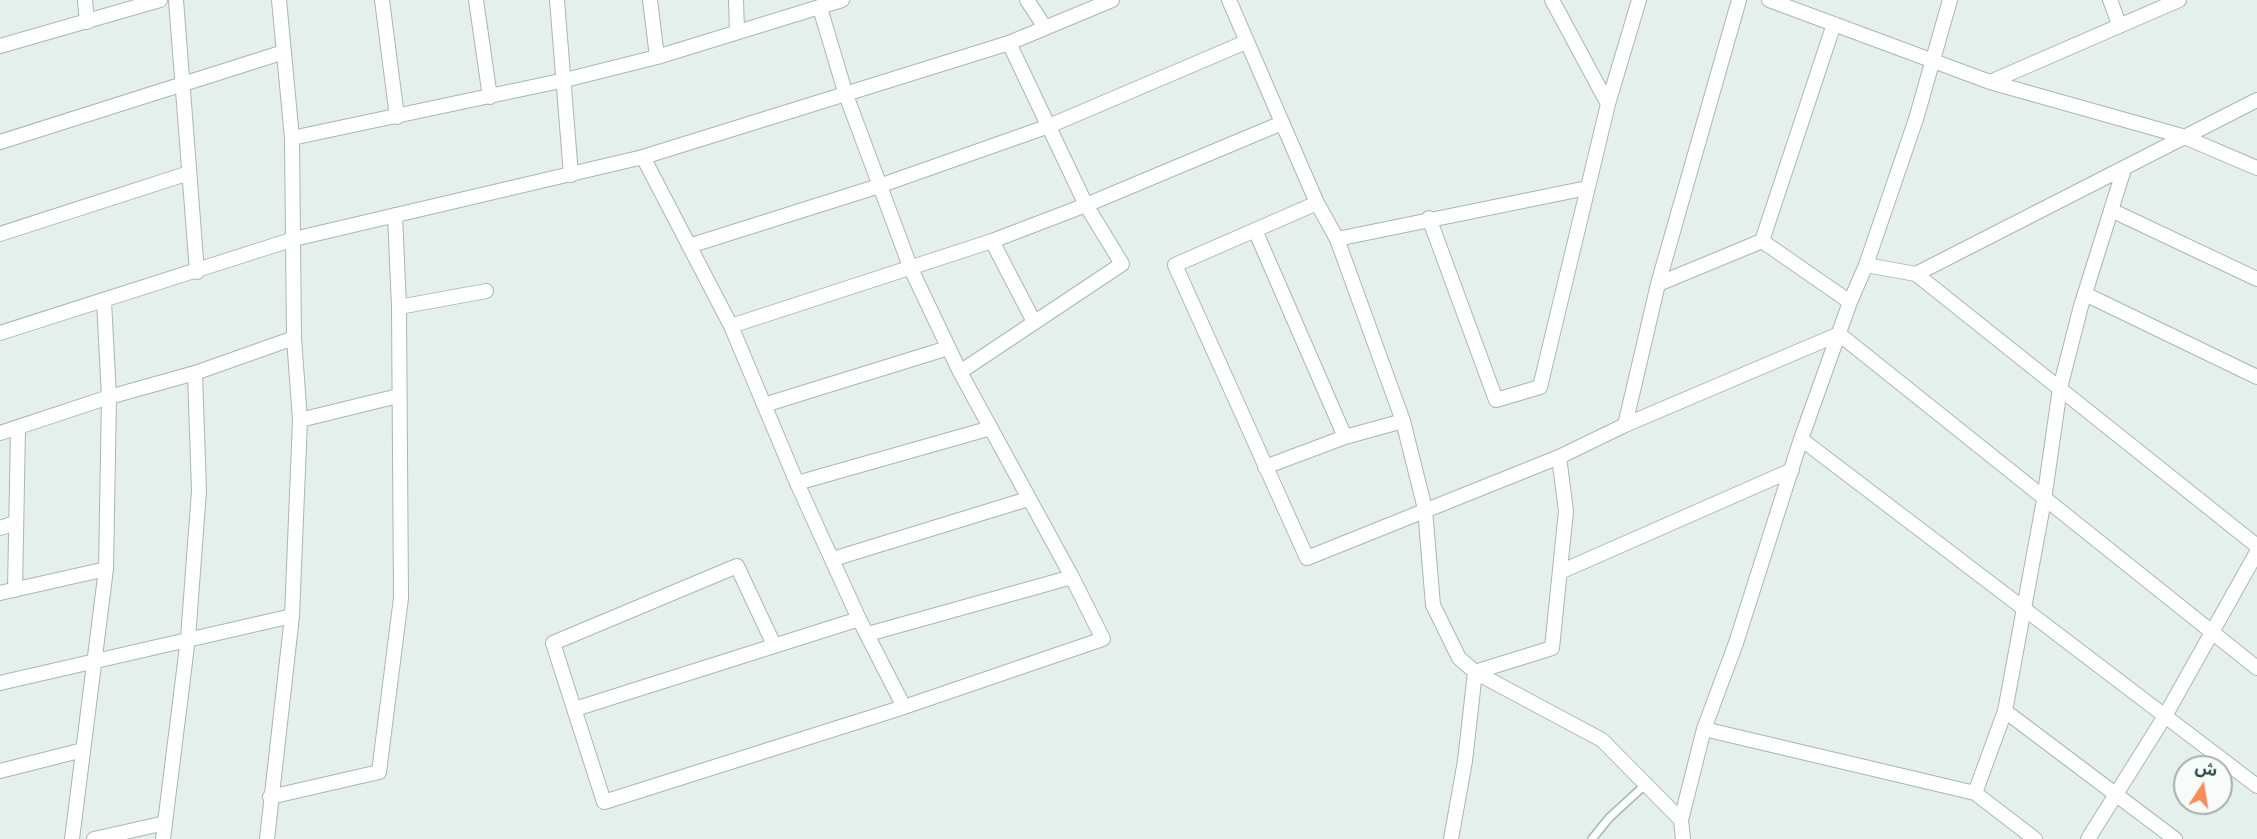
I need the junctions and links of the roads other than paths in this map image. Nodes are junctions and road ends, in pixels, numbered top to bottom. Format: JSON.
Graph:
{"nodes":[{"id":1,"x":85,"y":0,"type":"edge"},
{"id":2,"x":160,"y":0,"type":"edge"},
{"id":3,"x":176,"y":0,"type":"edge"},
{"id":4,"x":279,"y":0,"type":"edge"},
{"id":5,"x":382,"y":0,"type":"edge"},
{"id":6,"x":476,"y":0,"type":"edge"},
{"id":7,"x":557,"y":0,"type":"edge"},
{"id":8,"x":650,"y":0,"type":"edge"},
{"id":9,"x":736,"y":0,"type":"edge"},
{"id":10,"x":842,"y":0,"type":"edge"},
{"id":11,"x":1027,"y":0,"type":"edge"},
{"id":12,"x":1112,"y":0,"type":"edge"},
{"id":13,"x":1229,"y":0,"type":"edge"},
{"id":14,"x":1552,"y":0,"type":"edge"},
{"id":15,"x":1639,"y":0,"type":"edge"},
{"id":16,"x":1739,"y":0,"type":"edge"},
{"id":17,"x":1769,"y":0,"type":"edge"},
{"id":18,"x":1950,"y":0,"type":"edge"},
{"id":19,"x":2110,"y":0,"type":"edge"},
{"id":20,"x":2179,"y":0,"type":"edge"},
{"id":21,"x":820,"y":8,"type":"junction"},
{"id":22,"x":87,"y":22,"type":"junction"},
{"id":23,"x":1834,"y":24,"type":"junction"},
{"id":24,"x":2119,"y":24,"type":"junction"},
{"id":25,"x":1044,"y":26,"type":"junction"},
{"id":26,"x":737,"y":32,"type":"junction"},
{"id":27,"x":1246,"y":42,"type":"junction"},
{"id":28,"x":1009,"y":43,"type":"junction"},
{"id":29,"x":0,"y":46,"type":"edge"},
{"id":30,"x":284,"y":52,"type":"junction"},
{"id":31,"x":657,"y":57,"type":"junction"},
{"id":32,"x":1932,"y":61,"type":"junction"},
{"id":33,"x":565,"y":80,"type":"junction"},
{"id":34,"x":1990,"y":82,"type":"junction"},
{"id":35,"x":183,"y":84,"type":"junction"},
{"id":36,"x":846,"y":95,"type":"junction"},
{"id":37,"x":490,"y":97,"type":"junction"},
{"id":38,"x":2257,"y":100,"type":"edge"},
{"id":39,"x":1608,"y":104,"type":"junction"},
{"id":40,"x":397,"y":117,"type":"junction"},
{"id":41,"x":1282,"y":123,"type":"junction"},
{"id":42,"x":1049,"y":126,"type":"junction"},
{"id":43,"x":2182,"y":136,"type":"junction"},
{"id":44,"x":292,"y":138,"type":"junction"},
{"id":45,"x":0,"y":142,"type":"edge"},
{"id":46,"x":644,"y":157,"type":"junction"},
{"id":47,"x":2257,"y":168,"type":"edge"},
{"id":48,"x":2124,"y":169,"type":"junction"},
{"id":49,"x":189,"y":173,"type":"junction"},
{"id":50,"x":571,"y":176,"type":"junction"},
{"id":51,"x":879,"y":186,"type":"junction"},
{"id":52,"x":1587,"y":188,"type":"junction"},
{"id":53,"x":1317,"y":203,"type":"junction"},
{"id":54,"x":1086,"y":205,"type":"junction"},
{"id":55,"x":2111,"y":210,"type":"junction"},
{"id":56,"x":394,"y":215,"type":"junction"},
{"id":57,"x":1429,"y":218,"type":"junction"},
{"id":58,"x":1255,"y":230,"type":"junction"},
{"id":59,"x":0,"y":234,"type":"edge"},
{"id":60,"x":294,"y":239,"type":"junction"},
{"id":61,"x":1337,"y":239,"type":"junction"},
{"id":62,"x":992,"y":241,"type":"junction"},
{"id":63,"x":1762,"y":241,"type":"junction"},
{"id":64,"x":689,"y":246,"type":"junction"},
{"id":65,"x":1866,"y":265,"type":"junction"},
{"id":66,"x":910,"y":269,"type":"junction"},
{"id":67,"x":197,"y":272,"type":"junction"},
{"id":68,"x":1916,"y":274,"type":"junction"},
{"id":69,"x":2257,"y":279,"type":"edge"},
{"id":70,"x":1658,"y":284,"type":"junction"},
{"id":71,"x":486,"y":291,"type":"dead end"},
{"id":72,"x":2085,"y":294,"type":"junction"},
{"id":73,"x":104,"y":301,"type":"junction"},
{"id":74,"x":1850,"y":302,"type":"junction"},
{"id":75,"x":399,"y":307,"type":"junction"},
{"id":76,"x":1034,"y":322,"type":"junction"},
{"id":77,"x":731,"y":326,"type":"junction"},
{"id":78,"x":0,"y":333,"type":"edge"},
{"id":79,"x":1839,"y":333,"type":"junction"},
{"id":80,"x":294,"y":338,"type":"junction"},
{"id":81,"x":948,"y":348,"type":"junction"},
{"id":82,"x":960,"y":372,"type":"junction"},
{"id":83,"x":195,"y":373,"type":"junction"},
{"id":84,"x":2257,"y":376,"type":"edge"},
{"id":85,"x":2060,"y":388,"type":"junction"},
{"id":86,"x":398,"y":396,"type":"junction"},
{"id":87,"x":109,"y":397,"type":"junction"},
{"id":88,"x":764,"y":405,"type":"junction"},
{"id":89,"x":300,"y":420,"type":"junction"},
{"id":90,"x":1403,"y":420,"type":"junction"},
{"id":91,"x":1625,"y":425,"type":"junction"},
{"id":92,"x":18,"y":428,"type":"junction"},
{"id":93,"x":992,"y":428,"type":"junction"},
{"id":94,"x":0,"y":433,"type":"edge"},
{"id":95,"x":1345,"y":437,"type":"junction"},
{"id":96,"x":1801,"y":439,"type":"junction"},
{"id":97,"x":1559,"y":456,"type":"junction"},
{"id":98,"x":1265,"y":467,"type":"junction"},
{"id":99,"x":1792,"y":470,"type":"junction"},
{"id":100,"x":797,"y":483,"type":"junction"},
{"id":101,"x":1028,"y":499,"type":"junction"},
{"id":102,"x":2044,"y":500,"type":"junction"},
{"id":103,"x":1425,"y":509,"type":"junction"},
{"id":104,"x":15,"y":523,"type":"junction"},
{"id":105,"x":0,"y":528,"type":"edge"},
{"id":106,"x":2257,"y":546,"type":"edge"},
{"id":107,"x":2257,"y":552,"type":"edge"},
{"id":108,"x":833,"y":559,"type":"junction"},
{"id":109,"x":106,"y":569,"type":"junction"},
{"id":110,"x":1560,"y":572,"type":"junction"},
{"id":111,"x":1072,"y":577,"type":"junction"},
{"id":112,"x":15,"y":590,"type":"junction"},
{"id":113,"x":0,"y":593,"type":"edge"},
{"id":114,"x":2024,"y":606,"type":"junction"},
{"id":115,"x":292,"y":615,"type":"junction"},
{"id":116,"x":860,"y":619,"type":"junction"},
{"id":117,"x":2212,"y":633,"type":"junction"},
{"id":118,"x":868,"y":634,"type":"junction"},
{"id":119,"x":188,"y":638,"type":"junction"},
{"id":120,"x":774,"y":645,"type":"junction"},
{"id":121,"x":95,"y":659,"type":"junction"},
{"id":122,"x":2257,"y":669,"type":"edge"},
{"id":123,"x":1475,"y":672,"type":"junction"},
{"id":124,"x":0,"y":682,"type":"edge"},
{"id":125,"x":904,"y":707,"type":"junction"},
{"id":126,"x":575,"y":709,"type":"junction"},
{"id":127,"x":2005,"y":711,"type":"junction"},
{"id":128,"x":2165,"y":716,"type":"junction"},
{"id":129,"x":1704,"y":729,"type":"junction"},
{"id":130,"x":83,"y":750,"type":"junction"},
{"id":131,"x":0,"y":771,"type":"edge"},
{"id":132,"x":1646,"y":784,"type":"junction"},
{"id":133,"x":2257,"y":786,"type":"edge"},
{"id":134,"x":1975,"y":793,"type":"junction"},
{"id":135,"x":2114,"y":793,"type":"junction"},
{"id":136,"x":270,"y":797,"type":"junction"},
{"id":137,"x":1682,"y":820,"type":"junction"},
{"id":138,"x":165,"y":823,"type":"junction"},
{"id":139,"x":72,"y":839,"type":"edge"},
{"id":140,"x":94,"y":839,"type":"edge"},
{"id":141,"x":163,"y":839,"type":"edge"},
{"id":142,"x":267,"y":839,"type":"edge"},
{"id":143,"x":1451,"y":839,"type":"edge"},
{"id":144,"x":1592,"y":839,"type":"edge"},
{"id":145,"x":1683,"y":839,"type":"edge"},
{"id":146,"x":2035,"y":839,"type":"edge"},
{"id":147,"x":2088,"y":839,"type":"edge"},
{"id":148,"x":2175,"y":839,"type":"edge"}],
"edges":[{"from":1,"to":22,"type":"street"},
{"from":2,"to":22,"type":"street"},
{"from":3,"to":35,"type":"street"},
{"from":4,"to":30,"type":"street"},
{"from":5,"to":40,"type":"street"},
{"from":6,"to":37,"type":"street"},
{"from":7,"to":33,"type":"street"},
{"from":8,"to":31,"type":"street"},
{"from":9,"to":26,"type":"street"},
{"from":10,"to":21,"type":"street"},
{"from":11,"to":25,"type":"street"},
{"from":12,"to":25,"type":"street"},
{"from":13,"to":27,"type":"street"},
{"from":14,"to":39,"type":"street"},
{"from":15,"to":39,"type":"street"},
{"from":16,"to":70,"type":"street"},
{"from":17,"to":23,"type":"street"},
{"from":18,"to":32,"type":"street"},
{"from":19,"to":24,"type":"street"},
{"from":20,"to":24,"type":"street"},
{"from":21,"to":26,"type":"street"},
{"from":21,"to":36,"type":"street"},
{"from":22,"to":29,"type":"street"},
{"from":23,"to":32,"type":"street"},
{"from":23,"to":63,"type":"street"},
{"from":24,"to":34,"type":"street"},
{"from":25,"to":28,"type":"street"},
{"from":26,"to":31,"type":"street"},
{"from":27,"to":41,"type":"street"},
{"from":27,"to":42,"type":"street"},
{"from":28,"to":36,"type":"street"},
{"from":28,"to":42,"type":"street"},
{"from":30,"to":35,"type":"street"},
{"from":30,"to":44,"type":"street"},
{"from":31,"to":33,"type":"street"},
{"from":32,"to":34,"type":"street"},
{"from":32,"to":65,"type":"street"},
{"from":33,"to":37,"type":"street"},
{"from":33,"to":50,"type":"street"},
{"from":34,"to":43,"type":"street"},
{"from":35,"to":45,"type":"street"},
{"from":35,"to":49,"type":"street"},
{"from":36,"to":46,"type":"street"},
{"from":36,"to":51,"type":"street"},
{"from":37,"to":40,"type":"street"},
{"from":38,"to":43,"type":"street"},
{"from":39,"to":52,"type":"street"},
{"from":40,"to":44,"type":"street"},
{"from":41,"to":53,"type":"street"},
{"from":41,"to":54,"type":"street"},
{"from":42,"to":51,"type":"street"},
{"from":42,"to":54,"type":"street"},
{"from":43,"to":47,"type":"street"},
{"from":43,"to":48,"type":"street"},
{"from":44,"to":60,"type":"street"},
{"from":46,"to":50,"type":"street"},
{"from":46,"to":64,"type":"street"},
{"from":48,"to":55,"type":"street"},
{"from":48,"to":68,"type":"street"},
{"from":49,"to":59,"type":"street"},
{"from":49,"to":67,"type":"street"},
{"from":50,"to":56,"type":"street"},
{"from":51,"to":64,"type":"street"},
{"from":51,"to":66,"type":"street"},
{"from":52,"to":57,"type":"street"},
{"from":52,"to":57,"type":"street"},
{"from":53,"to":58,"type":"street"},
{"from":53,"to":61,"type":"street"},
{"from":54,"to":62,"type":"street"},
{"from":54,"to":76,"type":"street"},
{"from":55,"to":69,"type":"street"},
{"from":55,"to":72,"type":"street"},
{"from":56,"to":60,"type":"street"},
{"from":56,"to":75,"type":"street"},
{"from":57,"to":61,"type":"street"},
{"from":58,"to":95,"type":"street"},
{"from":58,"to":98,"type":"street"},
{"from":60,"to":67,"type":"street"},
{"from":60,"to":80,"type":"street"},
{"from":61,"to":90,"type":"street"},
{"from":62,"to":66,"type":"street"},
{"from":62,"to":76,"type":"street"},
{"from":63,"to":70,"type":"street"},
{"from":63,"to":74,"type":"street"},
{"from":64,"to":77,"type":"street"},
{"from":65,"to":68,"type":"street"},
{"from":65,"to":74,"type":"street"},
{"from":66,"to":77,"type":"street"},
{"from":66,"to":81,"type":"street"},
{"from":67,"to":73,"type":"street"},
{"from":68,"to":85,"type":"street"},
{"from":70,"to":91,"type":"street"},
{"from":71,"to":75,"type":"street"},
{"from":72,"to":84,"type":"street"},
{"from":72,"to":85,"type":"street"},
{"from":73,"to":78,"type":"street"},
{"from":73,"to":87,"type":"street"},
{"from":74,"to":79,"type":"street"},
{"from":75,"to":86,"type":"street"},
{"from":76,"to":82,"type":"street"},
{"from":77,"to":88,"type":"street"},
{"from":79,"to":91,"type":"street"},
{"from":79,"to":96,"type":"street"},
{"from":79,"to":102,"type":"street"},
{"from":80,"to":83,"type":"street"},
{"from":80,"to":89,"type":"street"},
{"from":81,"to":82,"type":"street"},
{"from":81,"to":88,"type":"street"},
{"from":82,"to":93,"type":"street"},
{"from":83,"to":87,"type":"street"},
{"from":83,"to":119,"type":"street"},
{"from":85,"to":102,"type":"street"},
{"from":85,"to":106,"type":"street"},
{"from":86,"to":89,"type":"street"},
{"from":86,"to":136,"type":"street"},
{"from":87,"to":92,"type":"street"},
{"from":87,"to":109,"type":"street"},
{"from":88,"to":100,"type":"street"},
{"from":89,"to":115,"type":"street"},
{"from":90,"to":95,"type":"street"},
{"from":90,"to":103,"type":"street"},
{"from":91,"to":97,"type":"street"},
{"from":92,"to":94,"type":"street"},
{"from":92,"to":104,"type":"street"},
{"from":93,"to":100,"type":"street"},
{"from":93,"to":101,"type":"street"},
{"from":95,"to":98,"type":"street"},
{"from":96,"to":99,"type":"street"},
{"from":96,"to":114,"type":"street"},
{"from":97,"to":103,"type":"street"},
{"from":97,"to":110,"type":"street"},
{"from":98,"to":103,"type":"street"},
{"from":99,"to":110,"type":"street"},
{"from":99,"to":129,"type":"street"},
{"from":100,"to":108,"type":"street"},
{"from":101,"to":108,"type":"street"},
{"from":101,"to":111,"type":"street"},
{"from":102,"to":114,"type":"street"},
{"from":102,"to":117,"type":"street"},
{"from":103,"to":123,"type":"street"},
{"from":104,"to":105,"type":"street"},
{"from":104,"to":112,"type":"street"},
{"from":107,"to":117,"type":"street"},
{"from":108,"to":116,"type":"street"},
{"from":109,"to":112,"type":"street"},
{"from":109,"to":121,"type":"street"},
{"from":110,"to":123,"type":"street"},
{"from":111,"to":118,"type":"street"},
{"from":111,"to":125,"type":"street"},
{"from":112,"to":113,"type":"street"},
{"from":114,"to":127,"type":"street"},
{"from":114,"to":128,"type":"street"},
{"from":115,"to":119,"type":"street"},
{"from":115,"to":136,"type":"street"},
{"from":116,"to":118,"type":"street"},
{"from":116,"to":120,"type":"street"},
{"from":117,"to":122,"type":"street"},
{"from":117,"to":128,"type":"street"},
{"from":118,"to":125,"type":"street"},
{"from":119,"to":121,"type":"street"},
{"from":119,"to":138,"type":"street"},
{"from":120,"to":126,"type":"street"},
{"from":120,"to":126,"type":"street"},
{"from":121,"to":124,"type":"street"},
{"from":121,"to":130,"type":"street"},
{"from":123,"to":132,"type":"street"},
{"from":123,"to":143,"type":"street"},
{"from":125,"to":126,"type":"street"},
{"from":127,"to":134,"type":"street"},
{"from":127,"to":135,"type":"street"},
{"from":128,"to":133,"type":"street"},
{"from":128,"to":135,"type":"street"},
{"from":129,"to":134,"type":"street"},
{"from":129,"to":137,"type":"street"},
{"from":130,"to":131,"type":"street"},
{"from":130,"to":139,"type":"street"},
{"from":132,"to":137,"type":"street"},
{"from":132,"to":144,"type":"lane"},
{"from":134,"to":146,"type":"street"},
{"from":135,"to":147,"type":"street"},
{"from":135,"to":148,"type":"street"},
{"from":136,"to":142,"type":"street"},
{"from":137,"to":145,"type":"street"},
{"from":138,"to":140,"type":"street"},
{"from":138,"to":141,"type":"street"}]}
